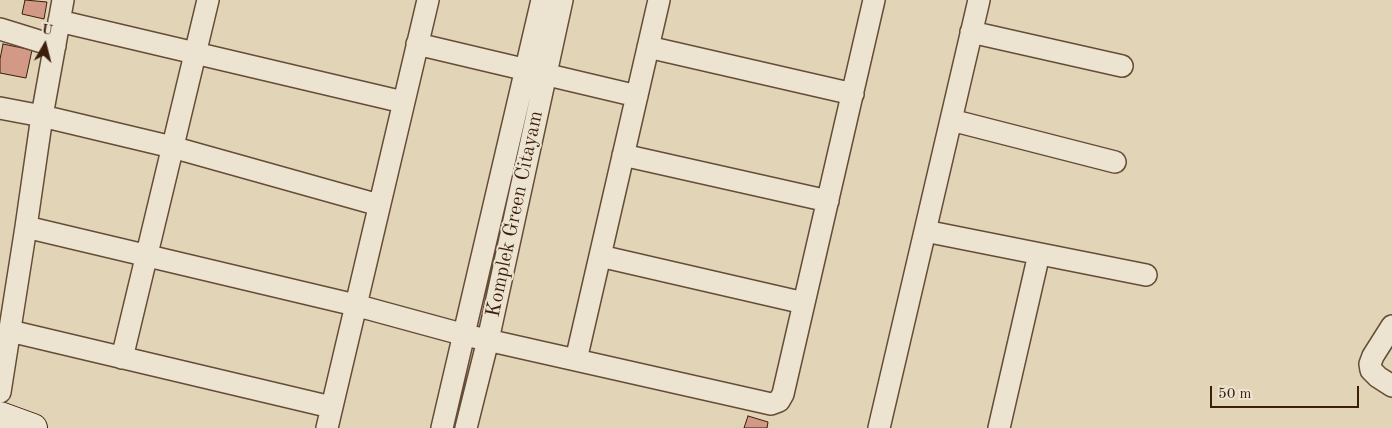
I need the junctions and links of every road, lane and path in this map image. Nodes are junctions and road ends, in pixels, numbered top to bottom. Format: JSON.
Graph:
{"nodes":[{"id":1,"x":63,"y":0,"type":"edge"},
{"id":2,"x":208,"y":0,"type":"edge"},
{"id":3,"x":428,"y":0,"type":"edge"},
{"id":4,"x":542,"y":0,"type":"edge"},
{"id":5,"x":562,"y":0,"type":"edge"},
{"id":6,"x":659,"y":0,"type":"edge"},
{"id":7,"x":874,"y":0,"type":"edge"},
{"id":8,"x":979,"y":0,"type":"edge"},
{"id":9,"x":59,"y":21,"type":"junction"},
{"id":10,"x":0,"y":29,"type":"edge"},
{"id":11,"x":971,"y":32,"type":"junction"},
{"id":12,"x":417,"y":44,"type":"junction"},
{"id":13,"x":56,"y":46,"type":"junction"},
{"id":14,"x":648,"y":47,"type":"junction"},
{"id":15,"x":195,"y":53,"type":"junction"},
{"id":16,"x":1122,"y":66,"type":"dead end"},
{"id":17,"x":536,"y":72,"type":"junction"},
{"id":18,"x":852,"y":94,"type":"junction"},
{"id":19,"x":637,"y":96,"type":"junction"},
{"id":20,"x":404,"y":102,"type":"junction"},
{"id":21,"x":0,"y":108,"type":"edge"},
{"id":22,"x":42,"y":116,"type":"junction"},
{"id":23,"x":951,"y":120,"type":"junction"},
{"id":24,"x":172,"y":147,"type":"junction"},
{"id":25,"x":624,"y":155,"type":"junction"},
{"id":26,"x":1114,"y":162,"type":"dead end"},
{"id":27,"x":828,"y":201,"type":"junction"},
{"id":28,"x":379,"y":205,"type":"junction"},
{"id":29,"x":26,"y":228,"type":"junction"},
{"id":30,"x":925,"y":231,"type":"junction"},
{"id":31,"x":1039,"y":254,"type":"junction"},
{"id":32,"x":146,"y":256,"type":"junction"},
{"id":33,"x":600,"y":256,"type":"junction"},
{"id":34,"x":1146,"y":275,"type":"dead end"},
{"id":35,"x":804,"y":303,"type":"junction"},
{"id":36,"x":355,"y":305,"type":"junction"},
{"id":37,"x":1392,"y":326,"type":"edge"},
{"id":38,"x":10,"y":331,"type":"junction"},
{"id":39,"x":465,"y":335,"type":"junction"},
{"id":40,"x":488,"y":340,"type":"junction"},
{"id":41,"x":122,"y":358,"type":"junction"},
{"id":42,"x":576,"y":360,"type":"junction"},
{"id":43,"x":1392,"y":386,"type":"edge"},
{"id":44,"x":0,"y":392,"type":"edge"},
{"id":45,"x":331,"y":407,"type":"junction"},
{"id":46,"x":0,"y":416,"type":"edge"},
{"id":47,"x":32,"y":428,"type":"edge"},
{"id":48,"x":327,"y":428,"type":"edge"},
{"id":49,"x":442,"y":428,"type":"edge"},
{"id":50,"x":466,"y":428,"type":"edge"},
{"id":51,"x":879,"y":428,"type":"edge"},
{"id":52,"x":999,"y":428,"type":"edge"}],
"edges":[{"from":1,"to":9,"type":"street"},
{"from":2,"to":15,"type":"street"},
{"from":3,"to":12,"type":"street"},
{"from":4,"to":17,"type":"street"},
{"from":5,"to":17,"type":"street","name":"Komplek Green Citayam"},
{"from":6,"to":14,"type":"street"},
{"from":7,"to":18,"type":"street"},
{"from":8,"to":11,"type":"street"},
{"from":9,"to":13,"type":"street"},
{"from":9,"to":15,"type":"street"},
{"from":10,"to":13,"type":"street"},
{"from":11,"to":16,"type":"street"},
{"from":11,"to":23,"type":"street"},
{"from":12,"to":17,"type":"street"},
{"from":12,"to":20,"type":"street"},
{"from":13,"to":22,"type":"street"},
{"from":14,"to":18,"type":"street"},
{"from":14,"to":19,"type":"street"},
{"from":15,"to":20,"type":"street"},
{"from":15,"to":24,"type":"street"},
{"from":17,"to":19,"type":"street"},
{"from":17,"to":39,"type":"street"},
{"from":17,"to":40,"type":"street","name":"Komplek Green Citayam"},
{"from":18,"to":27,"type":"street"},
{"from":19,"to":25,"type":"street"},
{"from":20,"to":28,"type":"street"},
{"from":21,"to":22,"type":"street"},
{"from":22,"to":24,"type":"street"},
{"from":22,"to":29,"type":"street"},
{"from":23,"to":26,"type":"street"},
{"from":23,"to":30,"type":"street"},
{"from":24,"to":28,"type":"street"},
{"from":24,"to":32,"type":"street"},
{"from":25,"to":27,"type":"street"},
{"from":25,"to":33,"type":"street"},
{"from":27,"to":35,"type":"street"},
{"from":28,"to":36,"type":"street"},
{"from":29,"to":32,"type":"street"},
{"from":29,"to":38,"type":"street"},
{"from":30,"to":31,"type":"street"},
{"from":30,"to":51,"type":"street"},
{"from":31,"to":34,"type":"street"},
{"from":31,"to":52,"type":"street"},
{"from":32,"to":36,"type":"street"},
{"from":32,"to":41,"type":"street"},
{"from":33,"to":35,"type":"street"},
{"from":33,"to":42,"type":"street"},
{"from":35,"to":42,"type":"street"},
{"from":36,"to":39,"type":"street"},
{"from":36,"to":45,"type":"street"},
{"from":37,"to":43,"type":"street"},
{"from":38,"to":41,"type":"street"},
{"from":38,"to":44,"type":"street"},
{"from":39,"to":40,"type":"street"},
{"from":39,"to":49,"type":"street"},
{"from":40,"to":42,"type":"street"},
{"from":40,"to":50,"type":"street","name":"Komplek Green Citayam"},
{"from":41,"to":45,"type":"street"},
{"from":45,"to":48,"type":"street"},
{"from":46,"to":47,"type":"street"}]}
